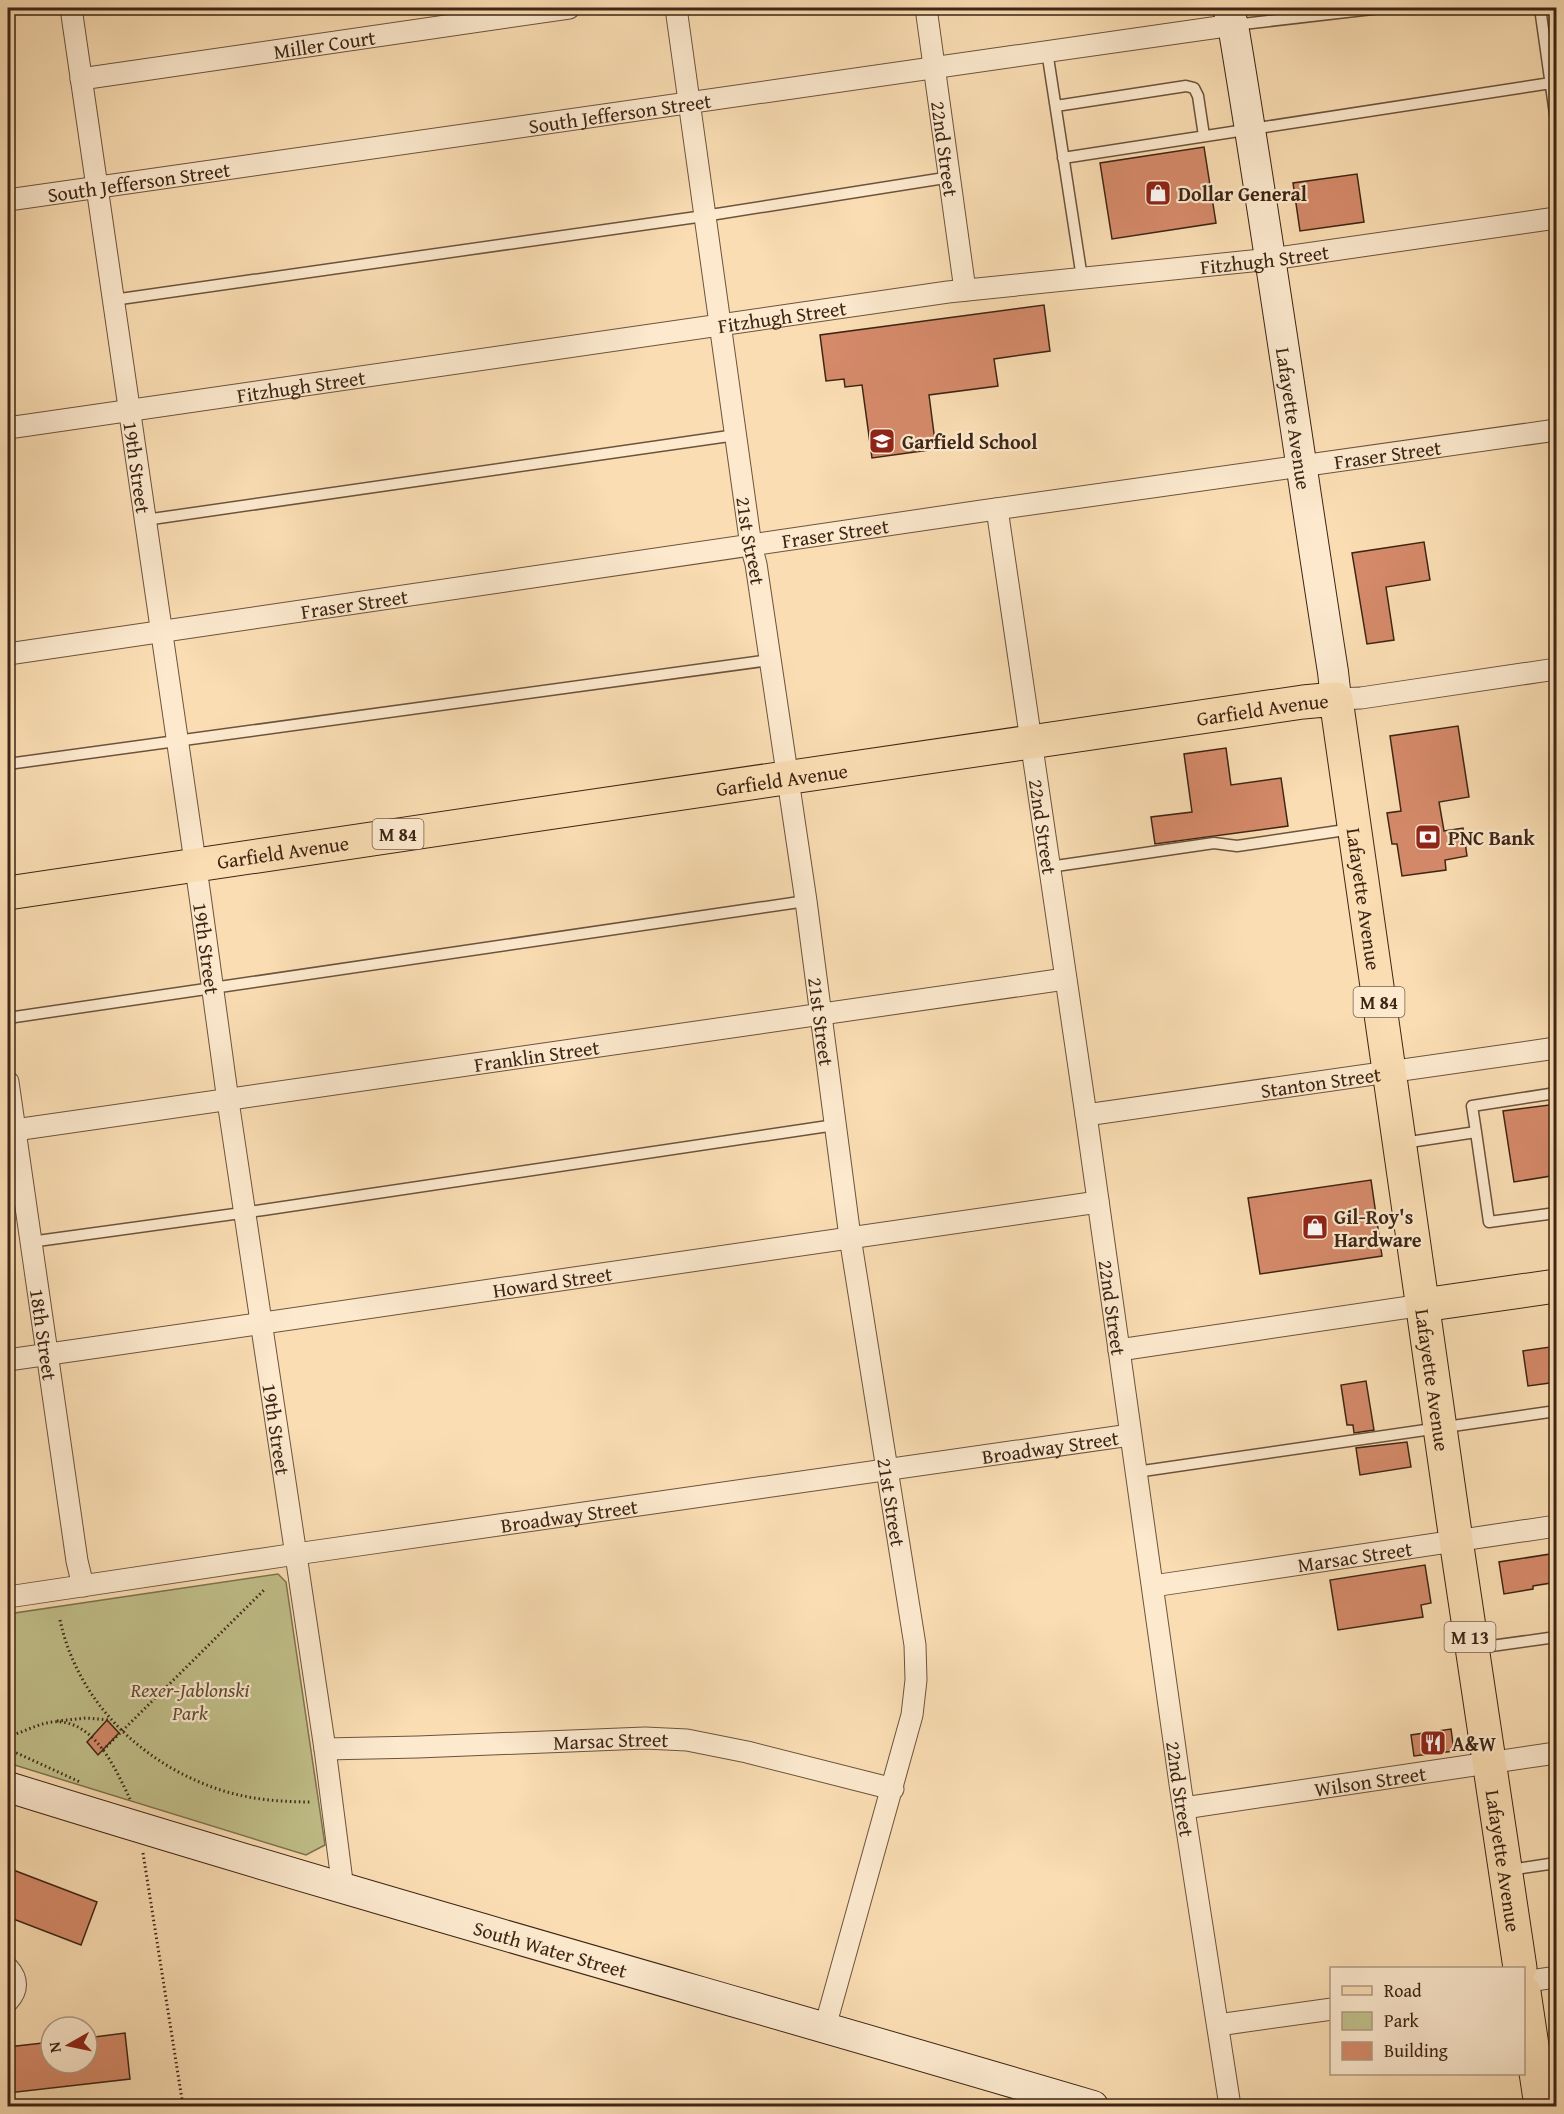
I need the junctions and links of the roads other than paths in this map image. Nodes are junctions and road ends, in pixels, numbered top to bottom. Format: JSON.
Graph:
{"nodes":[{"id":1,"x":71,"y":8,"type":"edge"},
{"id":2,"x":569,"y":8,"type":"edge"},
{"id":3,"x":676,"y":8,"type":"edge"},
{"id":4,"x":926,"y":8,"type":"edge"},
{"id":5,"x":1381,"y":8,"type":"edge"},
{"id":6,"x":1540,"y":8,"type":"edge"},
{"id":7,"x":1231,"y":16,"type":"edge"},
{"id":8,"x":1047,"y":51,"type":"junction"},
{"id":9,"x":935,"y":67,"type":"junction"},
{"id":10,"x":81,"y":79,"type":"junction"},
{"id":11,"x":1551,"y":83,"type":"junction"},
{"id":12,"x":689,"y":103,"type":"junction"},
{"id":13,"x":1056,"y":106,"type":"junction"},
{"id":14,"x":1557,"y":121,"type":"edge"},
{"id":15,"x":1251,"y":129,"type":"junction"},
{"id":16,"x":1204,"y":136,"type":"junction"},
{"id":17,"x":1064,"y":158,"type":"junction"},
{"id":18,"x":951,"y":177,"type":"junction"},
{"id":19,"x":97,"y":187,"type":"junction"},
{"id":20,"x":8,"y":200,"type":"edge"},
{"id":21,"x":704,"y":216,"type":"junction"},
{"id":22,"x":1557,"y":218,"type":"edge"},
{"id":23,"x":1271,"y":259,"type":"junction"},
{"id":24,"x":1082,"y":278,"type":"junction"},
{"id":25,"x":965,"y":290,"type":"junction"},
{"id":26,"x":114,"y":300,"type":"junction"},
{"id":27,"x":721,"y":324,"type":"junction"},
{"id":28,"x":130,"y":410,"type":"junction"},
{"id":29,"x":8,"y":428,"type":"edge"},
{"id":30,"x":1557,"y":430,"type":"edge"},
{"id":31,"x":736,"y":435,"type":"junction"},
{"id":32,"x":1301,"y":466,"type":"junction"},
{"id":33,"x":998,"y":509,"type":"junction"},
{"id":34,"x":145,"y":520,"type":"junction"},
{"id":35,"x":751,"y":546,"type":"junction"},
{"id":36,"x":160,"y":632,"type":"junction"},
{"id":37,"x":8,"y":654,"type":"edge"},
{"id":38,"x":770,"y":660,"type":"junction"},
{"id":39,"x":1557,"y":669,"type":"edge"},
{"id":40,"x":1336,"y":699,"type":"junction"},
{"id":41,"x":177,"y":740,"type":"junction"},
{"id":42,"x":1031,"y":744,"type":"junction"},
{"id":43,"x":8,"y":764,"type":"edge"},
{"id":44,"x":788,"y":777,"type":"junction"},
{"id":45,"x":1355,"y":828,"type":"junction"},
{"id":46,"x":194,"y":864,"type":"junction"},
{"id":47,"x":1049,"y":867,"type":"junction"},
{"id":48,"x":8,"y":892,"type":"edge"},
{"id":49,"x":806,"y":901,"type":"junction"},
{"id":50,"x":1065,"y":979,"type":"junction"},
{"id":51,"x":213,"y":989,"type":"junction"},
{"id":52,"x":822,"y":1014,"type":"junction"},
{"id":53,"x":8,"y":1018,"type":"edge"},
{"id":54,"x":1557,"y":1048,"type":"edge"},
{"id":55,"x":1388,"y":1072,"type":"junction"},
{"id":56,"x":8,"y":1082,"type":"edge"},
{"id":57,"x":1557,"y":1094,"type":"edge"},
{"id":58,"x":228,"y":1101,"type":"junction"},
{"id":59,"x":1086,"y":1115,"type":"junction"},
{"id":60,"x":836,"y":1125,"type":"junction"},
{"id":61,"x":11,"y":1131,"type":"edge"},
{"id":62,"x":1476,"y":1132,"type":"junction"},
{"id":63,"x":1399,"y":1144,"type":"junction"},
{"id":64,"x":1098,"y":1202,"type":"junction"},
{"id":65,"x":244,"y":1212,"type":"junction"},
{"id":66,"x":1557,"y":1212,"type":"edge"},
{"id":67,"x":850,"y":1237,"type":"junction"},
{"id":68,"x":30,"y":1242,"type":"junction"},
{"id":69,"x":1557,"y":1286,"type":"edge"},
{"id":70,"x":1423,"y":1305,"type":"junction"},
{"id":71,"x":261,"y":1323,"type":"junction"},
{"id":72,"x":1119,"y":1350,"type":"junction"},
{"id":73,"x":46,"y":1354,"type":"junction"},
{"id":74,"x":8,"y":1360,"type":"edge"},
{"id":75,"x":1557,"y":1411,"type":"edge"},
{"id":76,"x":1440,"y":1428,"type":"junction"},
{"id":77,"x":1130,"y":1435,"type":"junction"},
{"id":78,"x":886,"y":1471,"type":"junction"},
{"id":79,"x":1136,"y":1472,"type":"junction"},
{"id":80,"x":1557,"y":1526,"type":"edge"},
{"id":81,"x":1456,"y":1540,"type":"junction"},
{"id":82,"x":296,"y":1554,"type":"junction"},
{"id":83,"x":82,"y":1586,"type":"junction"},
{"id":84,"x":1153,"y":1586,"type":"junction"},
{"id":85,"x":8,"y":1597,"type":"edge"},
{"id":86,"x":1557,"y":1637,"type":"edge"},
{"id":87,"x":1472,"y":1649,"type":"junction"},
{"id":88,"x":325,"y":1749,"type":"junction"},
{"id":89,"x":1557,"y":1753,"type":"edge"},
{"id":90,"x":1489,"y":1762,"type":"junction"},
{"id":91,"x":8,"y":1787,"type":"edge"},
{"id":92,"x":893,"y":1789,"type":"junction"},
{"id":93,"x":1184,"y":1808,"type":"junction"},
{"id":94,"x":1557,"y":1863,"type":"edge"},
{"id":95,"x":1505,"y":1870,"type":"junction"},
{"id":96,"x":343,"y":1889,"type":"junction"},
{"id":97,"x":1520,"y":1967,"type":"edge"},
{"id":98,"x":8,"y":1968,"type":"edge"},
{"id":99,"x":1557,"y":1977,"type":"edge"},
{"id":100,"x":1525,"y":1982,"type":"edge"},
{"id":101,"x":1525,"y":1999,"type":"edge"},
{"id":102,"x":8,"y":2001,"type":"edge"},
{"id":103,"x":1330,"y":2009,"type":"edge"},
{"id":104,"x":1218,"y":2025,"type":"junction"},
{"id":105,"x":825,"y":2027,"type":"junction"},
{"id":106,"x":1093,"y":2106,"type":"edge"},
{"id":107,"x":1230,"y":2106,"type":"edge"},
{"id":108,"x":1541,"y":2106,"type":"edge"}],
"edges":[{"from":1,"to":10,"type":"street","name":"19th Street"},
{"from":2,"to":10,"type":"street","name":"Miller Court"},
{"from":3,"to":12,"type":"street","name":"21st Street"},
{"from":4,"to":9,"type":"street","name":"22nd Street"},
{"from":5,"to":7,"type":"lane"},
{"from":6,"to":11,"type":"lane"},
{"from":7,"to":8,"type":"street","name":"South Jefferson Street"},
{"from":7,"to":15,"type":"street","name":"Lafayette Avenue"},
{"from":8,"to":9,"type":"street","name":"South Jefferson Street"},
{"from":8,"to":13,"type":"lane"},
{"from":9,"to":12,"type":"street","name":"South Jefferson Street"},
{"from":9,"to":18,"type":"street","name":"22nd Street"},
{"from":10,"to":19,"type":"street","name":"19th Street"},
{"from":11,"to":14,"type":"lane"},
{"from":11,"to":15,"type":"lane"},
{"from":12,"to":19,"type":"street","name":"South Jefferson Street"},
{"from":12,"to":21,"type":"street","name":"21st Street"},
{"from":13,"to":16,"type":"lane"},
{"from":13,"to":17,"type":"lane"},
{"from":15,"to":16,"type":"lane"},
{"from":15,"to":23,"type":"street","name":"Lafayette Avenue"},
{"from":16,"to":17,"type":"lane"},
{"from":17,"to":24,"type":"lane"},
{"from":18,"to":21,"type":"lane"},
{"from":18,"to":25,"type":"street","name":"22nd Street"},
{"from":19,"to":20,"type":"street","name":"South Jefferson Street"},
{"from":19,"to":26,"type":"street","name":"19th Street"},
{"from":21,"to":26,"type":"lane"},
{"from":21,"to":27,"type":"street","name":"21st Street"},
{"from":22,"to":23,"type":"street","name":"Fitzhugh Street"},
{"from":23,"to":24,"type":"street","name":"Fitzhugh Street"},
{"from":23,"to":32,"type":"street","name":"Lafayette Avenue"},
{"from":24,"to":25,"type":"street","name":"Fitzhugh Street"},
{"from":25,"to":27,"type":"street","name":"Fitzhugh Street"},
{"from":26,"to":28,"type":"street","name":"19th Street"},
{"from":27,"to":28,"type":"street","name":"Fitzhugh Street"},
{"from":27,"to":31,"type":"street","name":"21st Street"},
{"from":28,"to":29,"type":"street","name":"Fitzhugh Street"},
{"from":28,"to":34,"type":"street","name":"19th Street"},
{"from":30,"to":32,"type":"street","name":"Fraser Street"},
{"from":31,"to":34,"type":"lane"},
{"from":31,"to":35,"type":"street","name":"21st Street"},
{"from":32,"to":33,"type":"street","name":"Fraser Street"},
{"from":32,"to":40,"type":"street","name":"Lafayette Avenue"},
{"from":33,"to":35,"type":"street","name":"Fraser Street"},
{"from":33,"to":42,"type":"street","name":"22nd Street"},
{"from":34,"to":36,"type":"street","name":"19th Street"},
{"from":35,"to":36,"type":"street","name":"Fraser Street"},
{"from":35,"to":38,"type":"street","name":"21st Street"},
{"from":36,"to":37,"type":"street","name":"Fraser Street"},
{"from":36,"to":41,"type":"street","name":"19th Street"},
{"from":38,"to":41,"type":"lane"},
{"from":38,"to":44,"type":"street","name":"21st Street"},
{"from":39,"to":40,"type":"street","name":"Garfield Avenue"},
{"from":40,"to":42,"type":"main road","name":"Garfield Avenue","number":"M 84"},
{"from":40,"to":45,"type":"main road","name":"Lafayette Avenue","number":"M 84"},
{"from":41,"to":43,"type":"lane"},
{"from":41,"to":46,"type":"street","name":"19th Street"},
{"from":42,"to":44,"type":"main road","name":"Garfield Avenue","number":"M 84"},
{"from":42,"to":47,"type":"street","name":"22nd Street"},
{"from":44,"to":46,"type":"main road","name":"Garfield Avenue","number":"M 84"},
{"from":44,"to":49,"type":"street","name":"21st Street"},
{"from":45,"to":47,"type":"lane"},
{"from":45,"to":55,"type":"main road","name":"Lafayette Avenue","number":"M 84"},
{"from":46,"to":48,"type":"main road","name":"Garfield Avenue","number":"M 84"},
{"from":46,"to":51,"type":"street","name":"19th Street"},
{"from":47,"to":50,"type":"street","name":"22nd Street"},
{"from":49,"to":51,"type":"lane"},
{"from":49,"to":52,"type":"street","name":"21st Street"},
{"from":50,"to":52,"type":"street","name":"Franklin Street"},
{"from":50,"to":59,"type":"street","name":"22nd Street"},
{"from":51,"to":53,"type":"lane"},
{"from":51,"to":58,"type":"street","name":"19th Street"},
{"from":52,"to":58,"type":"street","name":"Franklin Street"},
{"from":52,"to":60,"type":"street","name":"21st Street"},
{"from":54,"to":55,"type":"street","name":"Stanton Street"},
{"from":55,"to":59,"type":"street","name":"Stanton Street"},
{"from":55,"to":63,"type":"main road","name":"Lafayette Avenue","number":"M 84"},
{"from":56,"to":61,"type":"street","name":"18th Street"},
{"from":57,"to":62,"type":"lane"},
{"from":58,"to":61,"type":"street","name":"Franklin Street"},
{"from":58,"to":65,"type":"street","name":"19th Street"},
{"from":59,"to":64,"type":"street","name":"22nd Street"},
{"from":60,"to":65,"type":"lane"},
{"from":60,"to":67,"type":"street","name":"21st Street"},
{"from":61,"to":68,"type":"street","name":"18th Street"},
{"from":62,"to":63,"type":"lane"},
{"from":62,"to":66,"type":"lane"},
{"from":63,"to":70,"type":"main road","name":"Lafayette Avenue","number":"M 84"},
{"from":64,"to":67,"type":"street","name":"Howard Street"},
{"from":64,"to":72,"type":"street","name":"22nd Street"},
{"from":65,"to":68,"type":"lane"},
{"from":65,"to":71,"type":"street","name":"19th Street"},
{"from":67,"to":71,"type":"street","name":"Howard Street"},
{"from":67,"to":78,"type":"street","name":"21st Street"},
{"from":68,"to":73,"type":"street","name":"18th Street"},
{"from":69,"to":70,"type":"main road"},
{"from":70,"to":72,"type":"street"},
{"from":70,"to":76,"type":"main road","name":"Lafayette Avenue","number":"M 13"},
{"from":71,"to":73,"type":"street","name":"Howard Street"},
{"from":71,"to":82,"type":"street","name":"19th Street"},
{"from":72,"to":77,"type":"street","name":"22nd Street"},
{"from":73,"to":74,"type":"street","name":"Howard Street"},
{"from":73,"to":83,"type":"street","name":"18th Street"},
{"from":75,"to":76,"type":"lane"},
{"from":76,"to":79,"type":"lane"},
{"from":76,"to":81,"type":"main road","name":"Lafayette Avenue","number":"M 13"},
{"from":77,"to":78,"type":"street","name":"Broadway Street"},
{"from":77,"to":79,"type":"street","name":"22nd Street"},
{"from":78,"to":82,"type":"street","name":"Broadway Street"},
{"from":78,"to":92,"type":"street","name":"21st Street"},
{"from":79,"to":84,"type":"street","name":"22nd Street"},
{"from":80,"to":81,"type":"street","name":"Marsac Street"},
{"from":81,"to":84,"type":"street","name":"Marsac Street"},
{"from":81,"to":87,"type":"main road","name":"Lafayette Avenue","number":"M 13"},
{"from":82,"to":83,"type":"street","name":"Broadway Street"},
{"from":82,"to":88,"type":"street","name":"19th Street"},
{"from":83,"to":85,"type":"street","name":"Broadway Street"},
{"from":84,"to":93,"type":"street","name":"22nd Street"},
{"from":86,"to":87,"type":"lane"},
{"from":87,"to":90,"type":"main road","name":"Lafayette Avenue","number":"M 13"},
{"from":88,"to":92,"type":"street","name":"Marsac Street"},
{"from":88,"to":96,"type":"street","name":"19th Street"},
{"from":89,"to":90,"type":"street","name":"Wilson Street"},
{"from":90,"to":93,"type":"street","name":"Wilson Street"},
{"from":90,"to":95,"type":"main road","name":"Lafayette Avenue","number":"M 13"},
{"from":91,"to":96,"type":"street","name":"South Water Street"},
{"from":92,"to":105,"type":"street","name":"21st Street"},
{"from":93,"to":104,"type":"street","name":"22nd Street"},
{"from":94,"to":95,"type":"lane"},
{"from":95,"to":97,"type":"main road","name":"Lafayette Avenue","number":"M 13"},
{"from":96,"to":105,"type":"street","name":"South Water Street"},
{"from":98,"to":102,"type":"street"},
{"from":99,"to":100,"type":"street"},
{"from":101,"to":108,"type":"main road"},
{"from":103,"to":104,"type":"street"},
{"from":104,"to":107,"type":"street","name":"22nd Street"},
{"from":105,"to":106,"type":"street","name":"South Water Street"}]}
